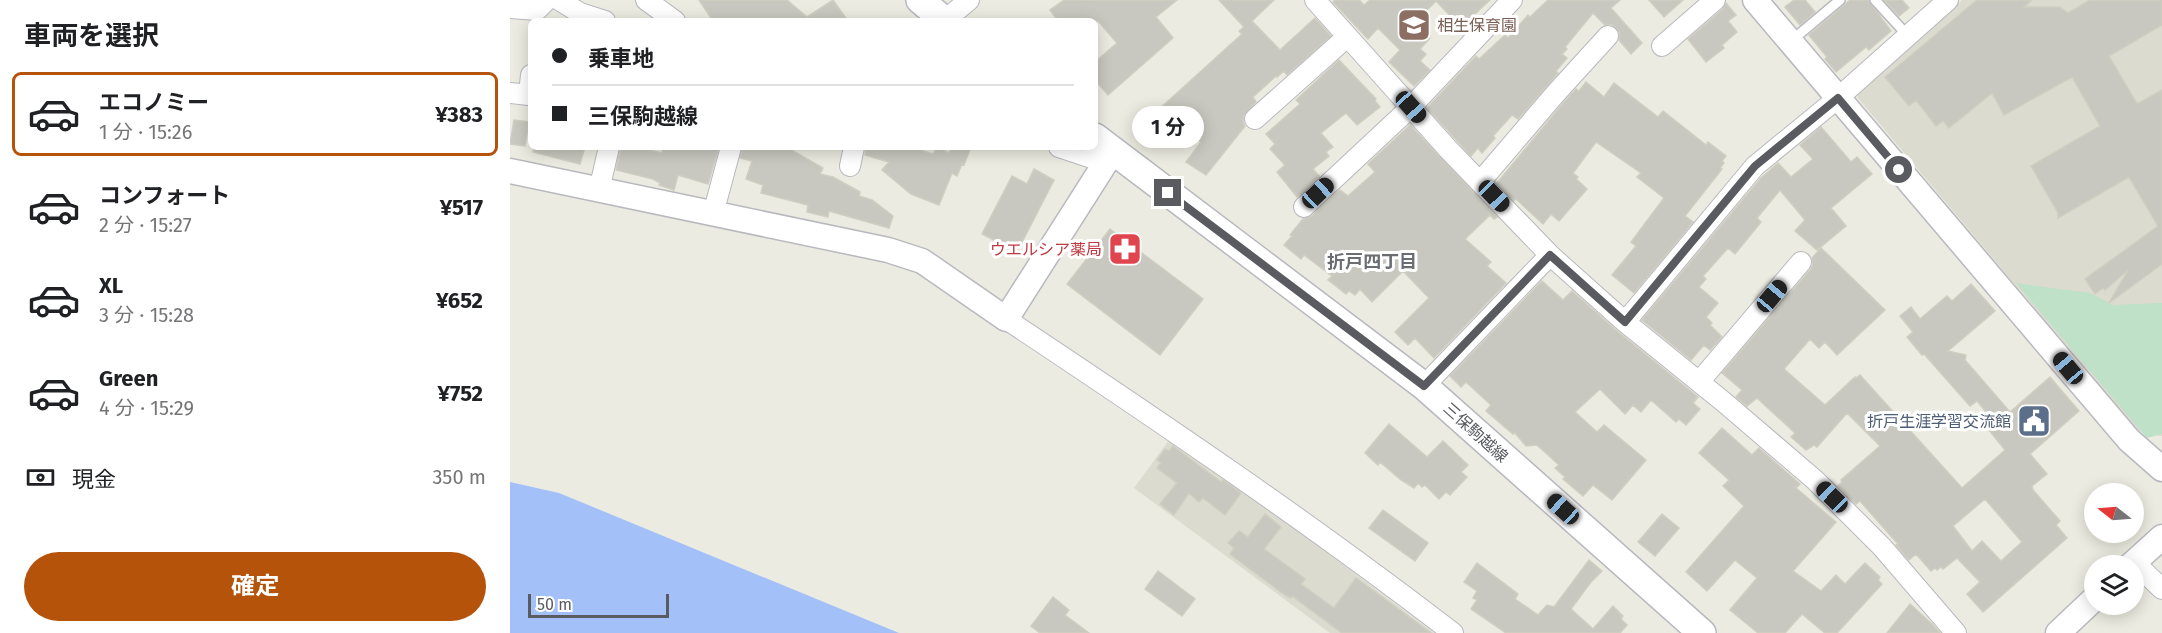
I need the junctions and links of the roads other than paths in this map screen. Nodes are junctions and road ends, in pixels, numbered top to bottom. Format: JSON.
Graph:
{"nodes":[{"id":1,"x":559,"y":0,"type":"edge"},
{"id":2,"x":646,"y":0,"type":"edge"},
{"id":3,"x":920,"y":0,"type":"edge"},
{"id":4,"x":969,"y":0,"type":"edge"},
{"id":5,"x":1315,"y":0,"type":"edge"},
{"id":6,"x":1512,"y":0,"type":"edge"},
{"id":7,"x":1715,"y":0,"type":"edge"},
{"id":8,"x":1755,"y":0,"type":"edge"},
{"id":9,"x":1840,"y":0,"type":"edge"},
{"id":10,"x":1875,"y":0,"type":"edge"},
{"id":11,"x":1948,"y":0,"type":"edge"},
{"id":12,"x":510,"y":8,"type":"edge"},
{"id":13,"x":540,"y":10,"type":"edge"},
{"id":14,"x":596,"y":18,"type":"edge"},
{"id":15,"x":671,"y":18,"type":"edge"},
{"id":16,"x":941,"y":18,"type":"edge"},
{"id":17,"x":948,"y":18,"type":"edge"},
{"id":18,"x":1608,"y":36,"type":"dead end"},
{"id":19,"x":1908,"y":36,"type":"junction"},
{"id":20,"x":1347,"y":37,"type":"junction"},
{"id":21,"x":1790,"y":42,"type":"junction"},
{"id":22,"x":1662,"y":46,"type":"dead end"},
{"id":23,"x":510,"y":93,"type":"edge"},
{"id":24,"x":528,"y":95,"type":"edge"},
{"id":25,"x":1838,"y":98,"type":"junction"},
{"id":26,"x":1411,"y":107,"type":"junction"},
{"id":27,"x":1255,"y":119,"type":"dead end"},
{"id":28,"x":608,"y":150,"type":"edge"},
{"id":29,"x":730,"y":150,"type":"edge"},
{"id":30,"x":1105,"y":150,"type":"edge"},
{"id":31,"x":510,"y":171,"type":"edge"},
{"id":32,"x":1480,"y":182,"type":"junction"},
{"id":33,"x":599,"y":190,"type":"junction"},
{"id":34,"x":1304,"y":207,"type":"dead end"},
{"id":35,"x":713,"y":214,"type":"junction"},
{"id":36,"x":1550,"y":255,"type":"junction"},
{"id":37,"x":1801,"y":262,"type":"dead end"},
{"id":38,"x":1006,"y":319,"type":"junction"},
{"id":39,"x":1625,"y":322,"type":"junction"},
{"id":40,"x":1699,"y":382,"type":"junction"},
{"id":41,"x":1424,"y":386,"type":"junction"},
{"id":42,"x":2162,"y":469,"type":"edge"},
{"id":43,"x":2162,"y":537,"type":"edge"},
{"id":44,"x":2142,"y":555,"type":"edge"},
{"id":45,"x":2144,"y":574,"type":"edge"},
{"id":46,"x":2162,"y":589,"type":"edge"},
{"id":47,"x":2084,"y":608,"type":"edge"},
{"id":48,"x":1453,"y":633,"type":"edge"},
{"id":49,"x":1702,"y":633,"type":"edge"},
{"id":50,"x":1956,"y":633,"type":"edge"},
{"id":51,"x":2058,"y":633,"type":"edge"}],
"edges":[{"from":1,"to":14,"type":"street"},
{"from":2,"to":15,"type":"street"},
{"from":3,"to":16,"type":"main road"},
{"from":4,"to":17,"type":"street"},
{"from":5,"to":20,"type":"street"},
{"from":6,"to":26,"type":"street"},
{"from":7,"to":22,"type":"street"},
{"from":8,"to":21,"type":"street"},
{"from":9,"to":21,"type":"lane"},
{"from":10,"to":19,"type":"lane"},
{"from":11,"to":19,"type":"street"},
{"from":12,"to":13,"type":"street"},
{"from":18,"to":32,"type":"street"},
{"from":19,"to":25,"type":"street"},
{"from":20,"to":26,"type":"street"},
{"from":20,"to":27,"type":"street"},
{"from":21,"to":25,"type":"street"},
{"from":23,"to":24,"type":"street"},
{"from":25,"to":39,"type":"street"},
{"from":25,"to":42,"type":"street"},
{"from":26,"to":32,"type":"street"},
{"from":26,"to":34,"type":"street"},
{"from":28,"to":33,"type":"street"},
{"from":29,"to":35,"type":"street"},
{"from":30,"to":38,"type":"street"},
{"from":30,"to":41,"type":"main road","name":"三保駒越線"},
{"from":31,"to":33,"type":"street"},
{"from":32,"to":36,"type":"street"},
{"from":33,"to":35,"type":"street"},
{"from":35,"to":38,"type":"street"},
{"from":36,"to":39,"type":"street"},
{"from":36,"to":41,"type":"street"},
{"from":37,"to":40,"type":"street"},
{"from":38,"to":48,"type":"street"},
{"from":39,"to":40,"type":"street"},
{"from":40,"to":50,"type":"street"},
{"from":41,"to":49,"type":"main road","name":"三保駒越線"},
{"from":43,"to":44,"type":"street"},
{"from":45,"to":46,"type":"street"},
{"from":47,"to":51,"type":"street"}]}
